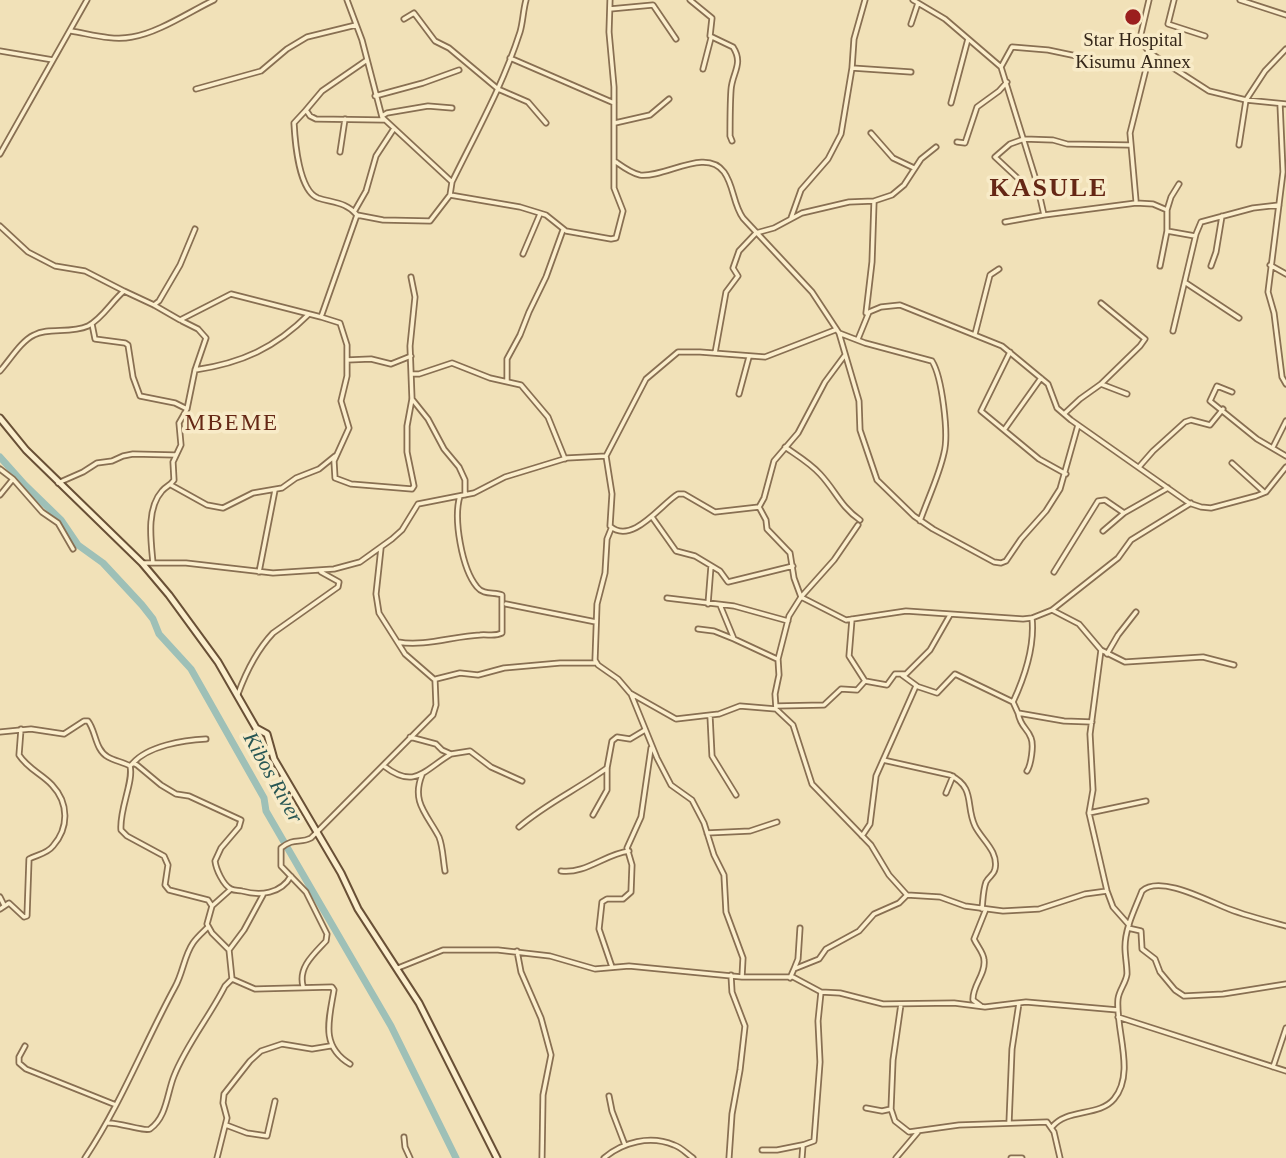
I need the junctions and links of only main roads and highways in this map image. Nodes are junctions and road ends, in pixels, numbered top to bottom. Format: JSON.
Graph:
{"nodes":[{"id":1,"x":0,"y":418,"type":"edge"},
{"id":2,"x":497,"y":1158,"type":"edge"}],
"edges":[{"from":1,"to":2,"type":"main road"}]}
